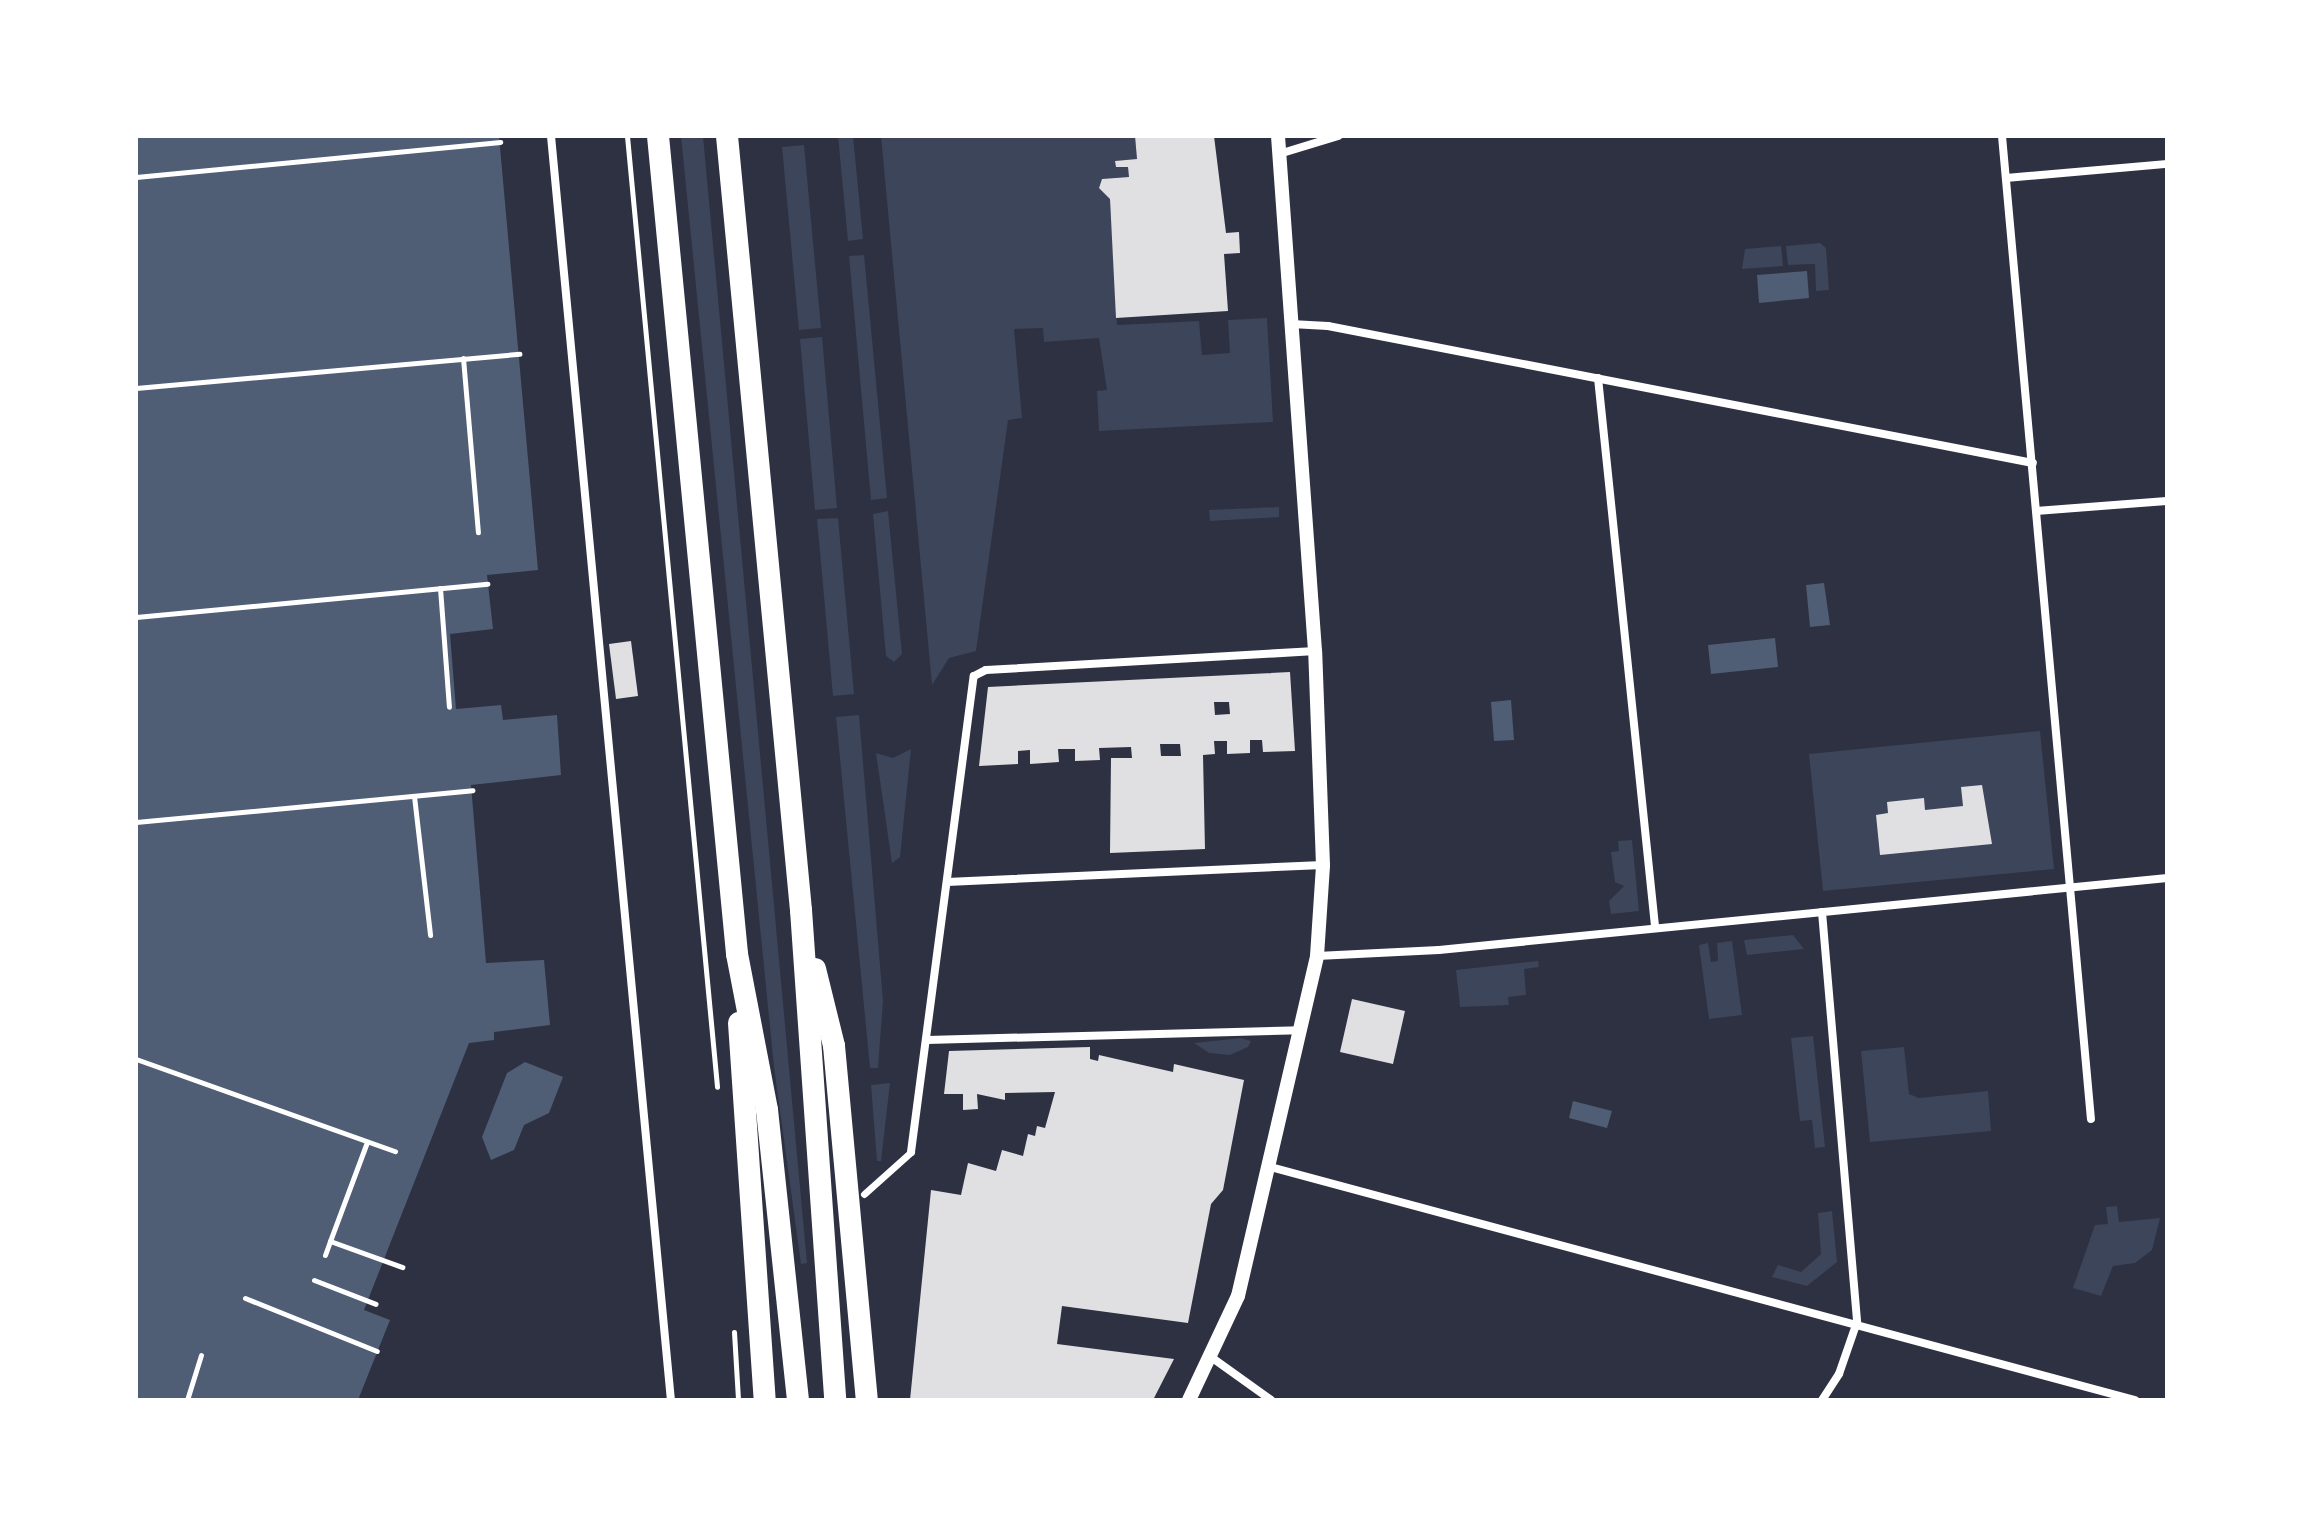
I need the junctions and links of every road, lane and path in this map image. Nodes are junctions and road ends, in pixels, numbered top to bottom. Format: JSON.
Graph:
{"nodes":[{"id":1,"x":551,"y":136,"type":"edge"},
{"id":2,"x":627,"y":136,"type":"edge"},
{"id":3,"x":658,"y":136,"type":"edge"},
{"id":4,"x":727,"y":136,"type":"edge"},
{"id":5,"x":1278,"y":136,"type":"edge"},
{"id":6,"x":1338,"y":136,"type":"edge"},
{"id":7,"x":2002,"y":136,"type":"edge"},
{"id":8,"x":500,"y":142,"type":"dead end"},
{"id":9,"x":1279,"y":154,"type":"junction"},
{"id":10,"x":2167,"y":164,"type":"edge"},
{"id":11,"x":136,"y":177,"type":"edge"},
{"id":12,"x":2006,"y":178,"type":"junction"},
{"id":13,"x":1290,"y":324,"type":"junction"},
{"id":14,"x":519,"y":354,"type":"dead end"},
{"id":15,"x":463,"y":358,"type":"junction"},
{"id":16,"x":1598,"y":378,"type":"junction"},
{"id":17,"x":136,"y":388,"type":"edge"},
{"id":18,"x":2033,"y":463,"type":"junction"},
{"id":19,"x":2167,"y":501,"type":"edge"},
{"id":20,"x":2036,"y":511,"type":"junction"},
{"id":21,"x":478,"y":532,"type":"dead end"},
{"id":22,"x":487,"y":584,"type":"dead end"},
{"id":23,"x":440,"y":588,"type":"junction"},
{"id":24,"x":136,"y":617,"type":"edge"},
{"id":25,"x":1315,"y":651,"type":"junction"},
{"id":26,"x":449,"y":707,"type":"dead end"},
{"id":27,"x":472,"y":790,"type":"dead end"},
{"id":28,"x":414,"y":796,"type":"junction"},
{"id":29,"x":136,"y":822,"type":"edge"},
{"id":30,"x":1323,"y":865,"type":"junction"},
{"id":31,"x":2167,"y":878,"type":"edge"},
{"id":32,"x":947,"y":882,"type":"junction"},
{"id":33,"x":2069,"y":887,"type":"junction"},
{"id":34,"x":801,"y":910,"type":"junction"},
{"id":35,"x":1822,"y":912,"type":"junction"},
{"id":36,"x":1655,"y":926,"type":"junction"},
{"id":37,"x":430,"y":935,"type":"dead end"},
{"id":38,"x":737,"y":954,"type":"junction"},
{"id":39,"x":1317,"y":956,"type":"junction"},
{"id":40,"x":1300,"y":1030,"type":"junction"},
{"id":41,"x":927,"y":1040,"type":"junction"},
{"id":42,"x":136,"y":1059,"type":"edge"},
{"id":43,"x":718,"y":1100,"type":"dead end"},
{"id":44,"x":2091,"y":1119,"type":"dead end"},
{"id":45,"x":367,"y":1142,"type":"junction"},
{"id":46,"x":395,"y":1151,"type":"dead end"},
{"id":47,"x":911,"y":1152,"type":"joint"},
{"id":48,"x":1267,"y":1166,"type":"junction"},
{"id":49,"x":864,"y":1194,"type":"dead end"},
{"id":50,"x":330,"y":1241,"type":"junction"},
{"id":51,"x":325,"y":1255,"type":"dead end"},
{"id":52,"x":402,"y":1267,"type":"dead end"},
{"id":53,"x":314,"y":1280,"type":"dead end"},
{"id":54,"x":245,"y":1298,"type":"dead end"},
{"id":55,"x":376,"y":1304,"type":"dead end"},
{"id":56,"x":734,"y":1318,"type":"dead end"},
{"id":57,"x":1857,"y":1322,"type":"junction"},
{"id":58,"x":377,"y":1351,"type":"dead end"},
{"id":59,"x":201,"y":1355,"type":"dead end"},
{"id":60,"x":1211,"y":1357,"type":"junction"},
{"id":61,"x":187,"y":1400,"type":"edge"},
{"id":62,"x":671,"y":1400,"type":"edge"},
{"id":63,"x":738,"y":1400,"type":"edge"},
{"id":64,"x":765,"y":1400,"type":"edge"},
{"id":65,"x":798,"y":1400,"type":"edge"},
{"id":66,"x":835,"y":1400,"type":"edge"},
{"id":67,"x":867,"y":1400,"type":"edge"},
{"id":68,"x":1189,"y":1400,"type":"edge"},
{"id":69,"x":1271,"y":1400,"type":"edge"},
{"id":70,"x":1822,"y":1400,"type":"edge"},
{"id":71,"x":2135,"y":1400,"type":"edge"}],
"edges":[{"from":1,"to":62,"type":"street"},
{"from":2,"to":43,"type":"path"},
{"from":3,"to":38,"type":"highway"},
{"from":4,"to":34,"type":"highway"},
{"from":5,"to":9,"type":"street"},
{"from":6,"to":9,"type":"street"},
{"from":7,"to":12,"type":"street"},
{"from":8,"to":11,"type":"path"},
{"from":9,"to":13,"type":"street"},
{"from":10,"to":12,"type":"street"},
{"from":12,"to":18,"type":"street"},
{"from":13,"to":16,"type":"street"},
{"from":13,"to":25,"type":"street"},
{"from":14,"to":15,"type":"path"},
{"from":15,"to":17,"type":"path"},
{"from":15,"to":21,"type":"path"},
{"from":16,"to":18,"type":"street"},
{"from":16,"to":36,"type":"street"},
{"from":18,"to":20,"type":"street"},
{"from":19,"to":20,"type":"street"},
{"from":20,"to":33,"type":"street"},
{"from":22,"to":23,"type":"path"},
{"from":23,"to":24,"type":"path"},
{"from":23,"to":26,"type":"path"},
{"from":25,"to":30,"type":"street"},
{"from":25,"to":32,"type":"street"},
{"from":27,"to":28,"type":"path"},
{"from":28,"to":29,"type":"path"},
{"from":28,"to":37,"type":"path"},
{"from":30,"to":32,"type":"street"},
{"from":30,"to":39,"type":"street"},
{"from":31,"to":33,"type":"street"},
{"from":32,"to":41,"type":"street"},
{"from":33,"to":35,"type":"street"},
{"from":33,"to":44,"type":"street"},
{"from":34,"to":66,"type":"highway"},
{"from":34,"to":67,"type":"highway"},
{"from":35,"to":36,"type":"street"},
{"from":35,"to":57,"type":"street"},
{"from":36,"to":39,"type":"street"},
{"from":38,"to":64,"type":"highway"},
{"from":38,"to":65,"type":"highway"},
{"from":39,"to":40,"type":"street"},
{"from":40,"to":41,"type":"street"},
{"from":40,"to":48,"type":"street"},
{"from":41,"to":47,"type":"street"},
{"from":42,"to":45,"type":"path"},
{"from":45,"to":46,"type":"path"},
{"from":45,"to":50,"type":"path"},
{"from":47,"to":49,"type":"street"},
{"from":48,"to":57,"type":"street"},
{"from":48,"to":60,"type":"street"},
{"from":50,"to":51,"type":"path"},
{"from":50,"to":52,"type":"path"},
{"from":53,"to":55,"type":"path"},
{"from":54,"to":58,"type":"path"},
{"from":56,"to":63,"type":"path"},
{"from":57,"to":70,"type":"street"},
{"from":57,"to":71,"type":"street"},
{"from":59,"to":61,"type":"path"},
{"from":60,"to":68,"type":"street"},
{"from":60,"to":69,"type":"street"}]}
